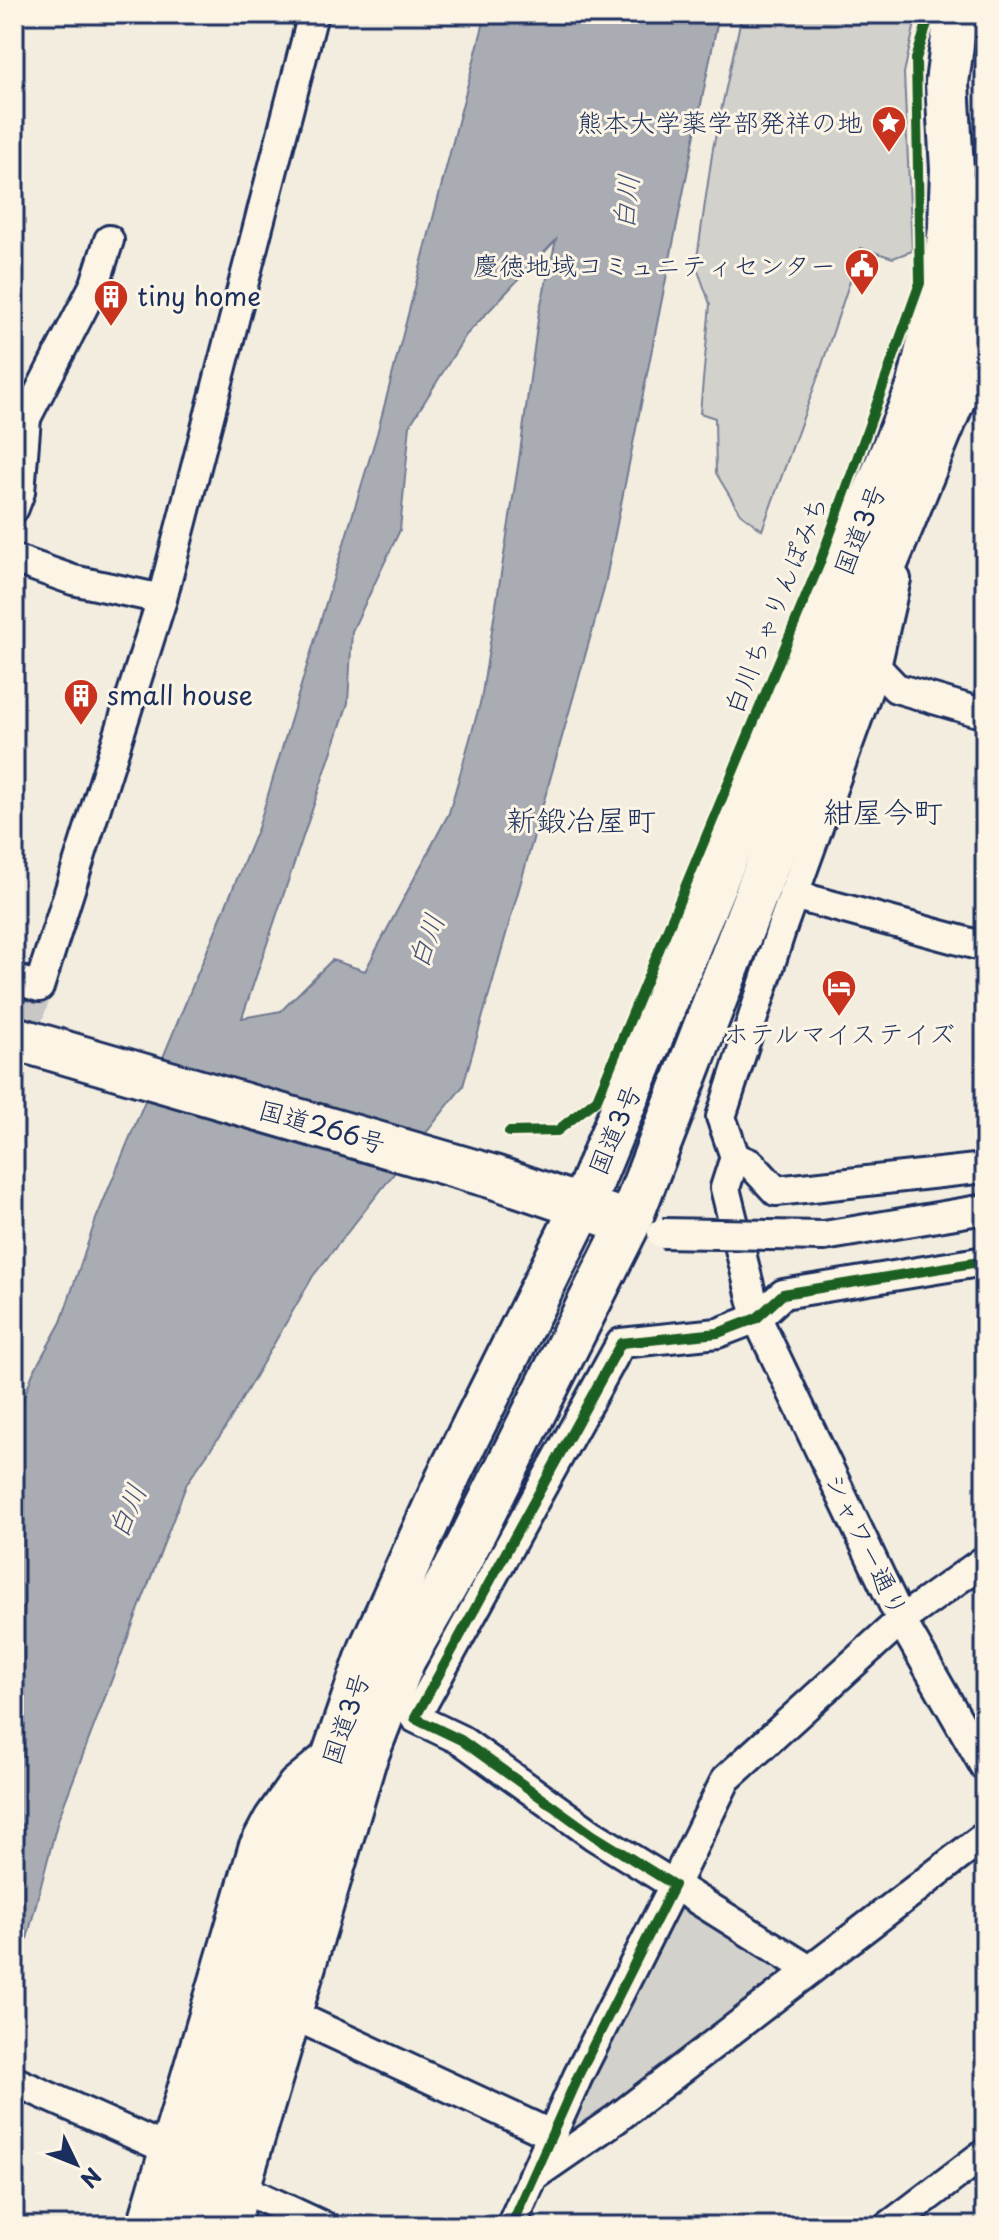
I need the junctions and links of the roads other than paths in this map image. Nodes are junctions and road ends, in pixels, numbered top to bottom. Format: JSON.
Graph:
{"nodes":[{"id":1,"x":313,"y":14,"type":"edge"},
{"id":2,"x":956,"y":14,"type":"edge"},
{"id":3,"x":952,"y":169,"type":"junction"},
{"id":4,"x":985,"y":221,"type":"edge"},
{"id":5,"x":109,"y":240,"type":"dead end"},
{"id":6,"x":985,"y":242,"type":"edge"},
{"id":7,"x":962,"y":361,"type":"edge"},
{"id":8,"x":20,"y":415,"type":"edge"},
{"id":9,"x":14,"y":508,"type":"edge"},
{"id":10,"x":14,"y":559,"type":"edge"},
{"id":11,"x":162,"y":599,"type":"junction"},
{"id":12,"x":862,"y":662,"type":"junction"},
{"id":13,"x":985,"y":714,"type":"edge"},
{"id":14,"x":793,"y":895,"type":"junction"},
{"id":15,"x":985,"y":947,"type":"edge"},
{"id":16,"x":14,"y":979,"type":"edge"},
{"id":17,"x":14,"y":1038,"type":"edge"},
{"id":18,"x":735,"y":1157,"type":"junction"},
{"id":19,"x":985,"y":1168,"type":"edge"},
{"id":20,"x":582,"y":1207,"type":"junction"},
{"id":21,"x":985,"y":1209,"type":"edge"},
{"id":22,"x":646,"y":1228,"type":"junction"},
{"id":23,"x":985,"y":1261,"type":"edge"},
{"id":24,"x":757,"y":1318,"type":"junction"},
{"id":25,"x":985,"y":1560,"type":"edge"},
{"id":26,"x":901,"y":1620,"type":"junction"},
{"id":27,"x":985,"y":1767,"type":"edge"},
{"id":28,"x":985,"y":1836,"type":"edge"},
{"id":29,"x":674,"y":1885,"type":"junction"},
{"id":30,"x":808,"y":1969,"type":"junction"},
{"id":31,"x":291,"y":2014,"type":"junction"},
{"id":32,"x":14,"y":2081,"type":"edge"},
{"id":33,"x":552,"y":2135,"type":"junction"},
{"id":34,"x":985,"y":2153,"type":"edge"},
{"id":35,"x":203,"y":2169,"type":"junction"},
{"id":36,"x":532,"y":2177,"type":"junction"},
{"id":37,"x":149,"y":2226,"type":"edge"},
{"id":38,"x":188,"y":2226,"type":"edge"},
{"id":39,"x":227,"y":2226,"type":"edge"},
{"id":40,"x":323,"y":2226,"type":"edge"},
{"id":41,"x":511,"y":2226,"type":"edge"},
{"id":42,"x":889,"y":2226,"type":"edge"}],
"edges":[{"from":1,"to":11,"type":"street"},
{"from":2,"to":3,"type":"highway","name":"国道3号"},
{"from":3,"to":4,"type":"street"},
{"from":3,"to":7,"type":"highway","name":"国道3号"},
{"from":5,"to":8,"type":"street"},
{"from":6,"to":7,"type":"highway","name":"国道3号"},
{"from":7,"to":12,"type":"highway","name":"国道3号"},
{"from":7,"to":20,"type":"highway","name":"国道3号"},
{"from":8,"to":9,"type":"street"},
{"from":10,"to":11,"type":"street"},
{"from":11,"to":16,"type":"street"},
{"from":12,"to":13,"type":"street"},
{"from":12,"to":14,"type":"street"},
{"from":12,"to":22,"type":"highway","name":"国道3号"},
{"from":14,"to":15,"type":"street"},
{"from":14,"to":18,"type":"street"},
{"from":17,"to":20,"type":"highway","name":"国道266号"},
{"from":18,"to":19,"type":"street"},
{"from":18,"to":24,"type":"street","name":"シャワー通り"},
{"from":20,"to":22,"type":"highway","name":"国道266号"},
{"from":20,"to":35,"type":"highway","name":"国道3号"},
{"from":21,"to":22,"type":"street","bridge":true},
{"from":22,"to":31,"type":"highway","name":"国道3号"},
{"from":23,"to":24,"type":"street"},
{"from":24,"to":26,"type":"street","name":"シャワー通り"},
{"from":24,"to":29,"type":"street"},
{"from":25,"to":26,"type":"street"},
{"from":26,"to":27,"type":"street","name":"シャワー通り"},
{"from":26,"to":29,"type":"street"},
{"from":28,"to":30,"type":"street"},
{"from":29,"to":30,"type":"street"},
{"from":29,"to":33,"type":"street"},
{"from":30,"to":36,"type":"street"},
{"from":31,"to":33,"type":"street"},
{"from":31,"to":35,"type":"highway","name":"国道3号"},
{"from":32,"to":35,"type":"street"},
{"from":33,"to":36,"type":"street"},
{"from":34,"to":42,"type":"street"},
{"from":35,"to":37,"type":"highway"},
{"from":35,"to":38,"type":"highway","name":"国道3号"},
{"from":35,"to":39,"type":"highway","name":"国道3号"},
{"from":35,"to":40,"type":"street"},
{"from":36,"to":41,"type":"street"}]}
